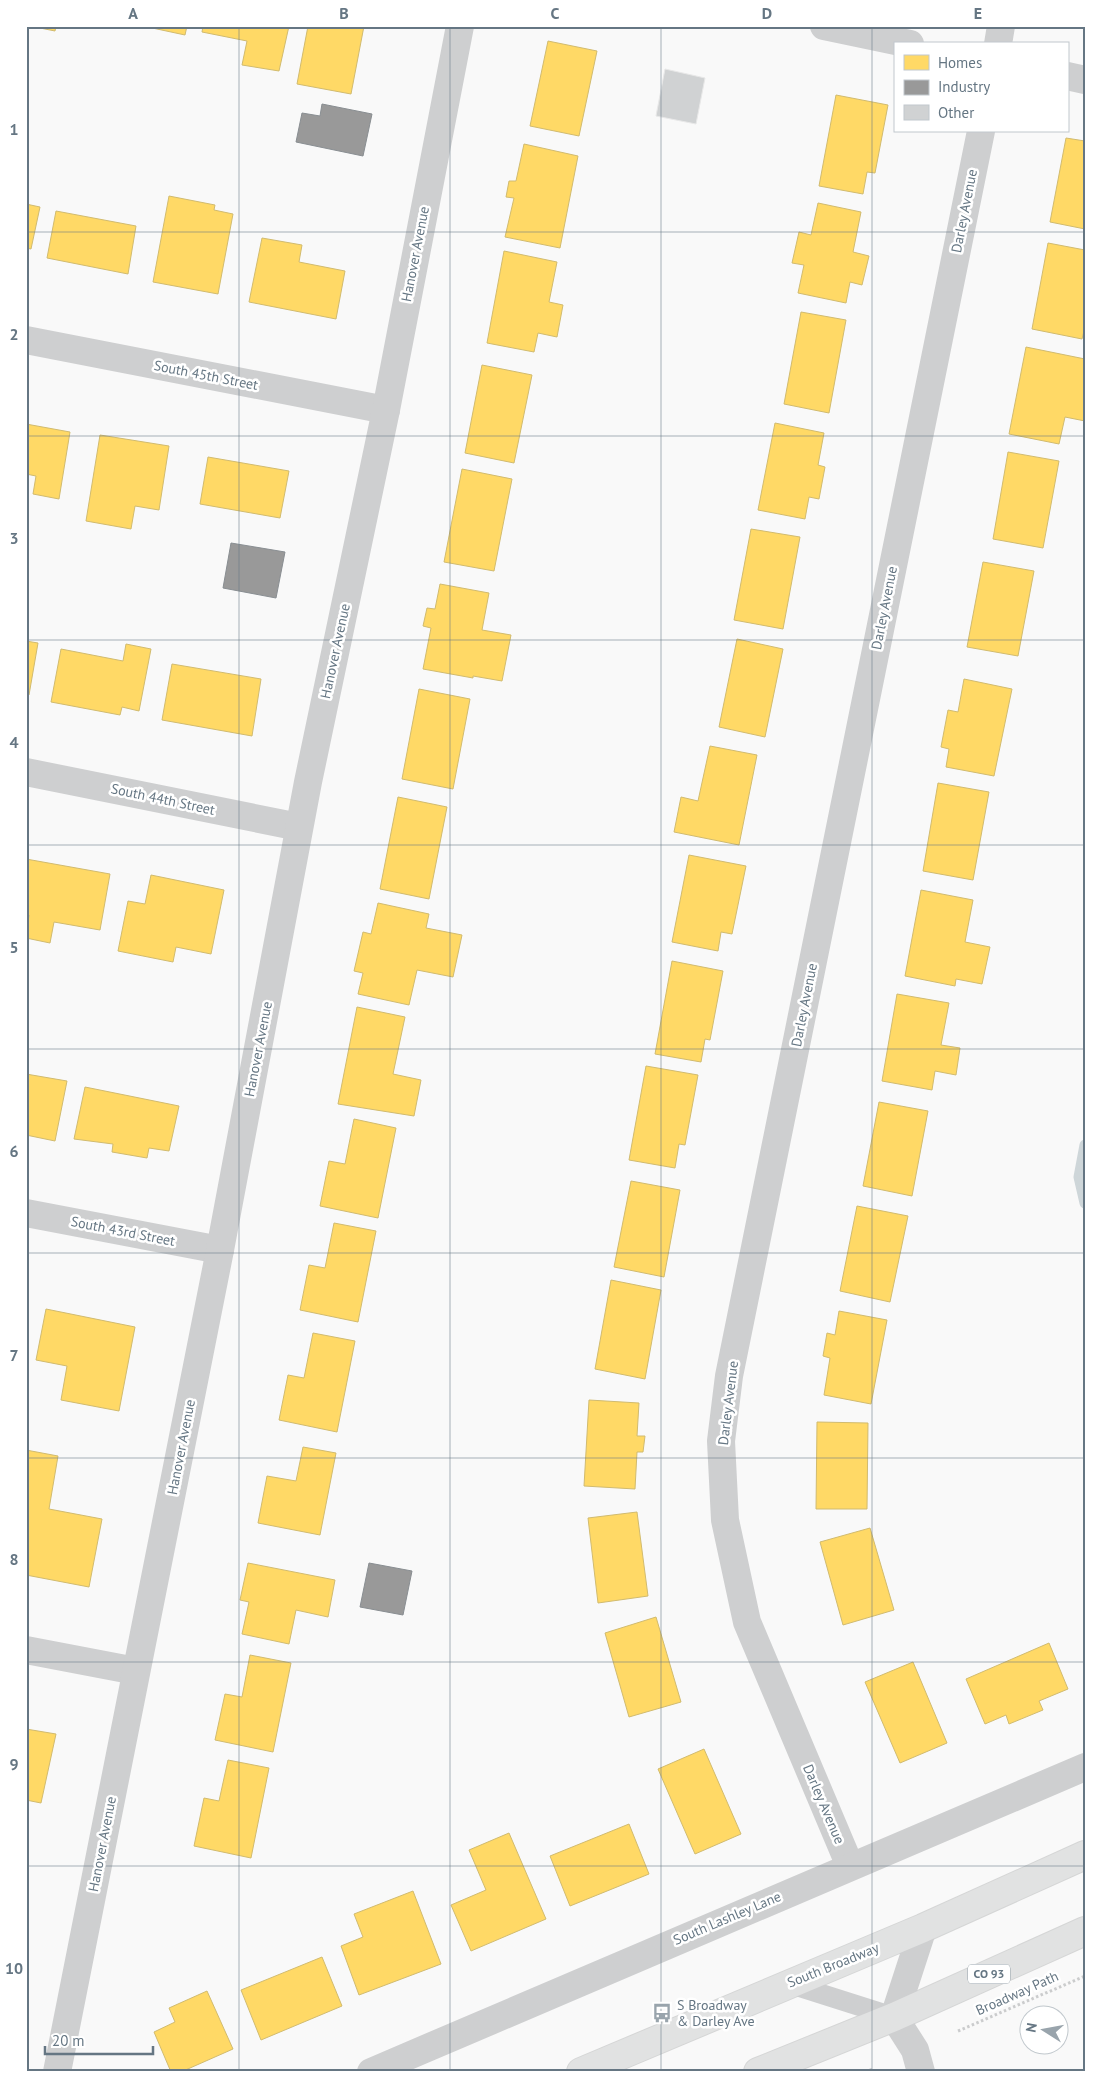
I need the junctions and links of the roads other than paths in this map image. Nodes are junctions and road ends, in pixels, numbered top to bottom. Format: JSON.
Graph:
{"nodes":[{"id":1,"x":460,"y":26,"type":"edge"},
{"id":2,"x":824,"y":26,"type":"edge"},
{"id":3,"x":1001,"y":26,"type":"edge"},
{"id":4,"x":900,"y":42,"type":"edge"},
{"id":5,"x":998,"y":42,"type":"edge"},
{"id":6,"x":1068,"y":76,"type":"edge"},
{"id":7,"x":1085,"y":80,"type":"edge"},
{"id":8,"x":980,"y":132,"type":"edge"},
{"id":9,"x":26,"y":340,"type":"edge"},
{"id":10,"x":386,"y":410,"type":"junction"},
{"id":11,"x":26,"y":772,"type":"edge"},
{"id":12,"x":299,"y":828,"type":"junction"},
{"id":13,"x":26,"y":1213,"type":"edge"},
{"id":14,"x":220,"y":1250,"type":"junction"},
{"id":15,"x":26,"y":1650,"type":"edge"},
{"id":16,"x":136,"y":1671,"type":"junction"},
{"id":17,"x":1085,"y":1766,"type":"edge"},
{"id":18,"x":1085,"y":1855,"type":"edge"},
{"id":19,"x":850,"y":1866,"type":"junction"},
{"id":20,"x":923,"y":1928,"type":"junction"},
{"id":21,"x":1085,"y":1931,"type":"edge"},
{"id":22,"x":787,"y":1983,"type":"junction"},
{"id":23,"x":894,"y":2017,"type":"junction"},
{"id":24,"x":57,"y":2072,"type":"edge"},
{"id":25,"x":371,"y":2072,"type":"edge"},
{"id":26,"x":581,"y":2072,"type":"edge"},
{"id":27,"x":758,"y":2072,"type":"edge"},
{"id":28,"x":921,"y":2072,"type":"edge"}],
"edges":[{"from":1,"to":10,"type":"street","name":"Hanover Avenue"},
{"from":2,"to":4,"type":"street"},
{"from":3,"to":5,"type":"street"},
{"from":6,"to":7,"type":"street"},
{"from":8,"to":19,"type":"street","name":"Darley Avenue"},
{"from":9,"to":10,"type":"street","name":"South 45th Street"},
{"from":10,"to":12,"type":"street","name":"Hanover Avenue"},
{"from":11,"to":12,"type":"street","name":"South 44th Street"},
{"from":12,"to":14,"type":"street","name":"Hanover Avenue"},
{"from":13,"to":14,"type":"street","name":"South 43rd Street"},
{"from":14,"to":16,"type":"street","name":"Hanover Avenue"},
{"from":15,"to":16,"type":"street"},
{"from":16,"to":24,"type":"street","name":"Hanover Avenue"},
{"from":17,"to":19,"type":"street","name":"South Lashley Lane"},
{"from":18,"to":20,"type":"highway","name":"South Broadway"},
{"from":19,"to":25,"type":"street","name":"South Lashley Lane"},
{"from":20,"to":22,"type":"highway","name":"South Broadway"},
{"from":20,"to":23,"type":"street"},
{"from":21,"to":23,"type":"highway","number":"CO 93"},
{"from":22,"to":23,"type":"lane"},
{"from":22,"to":26,"type":"highway","name":"South Broadway"},
{"from":23,"to":27,"type":"highway","number":"CO 93"},
{"from":23,"to":28,"type":"street"}]}
